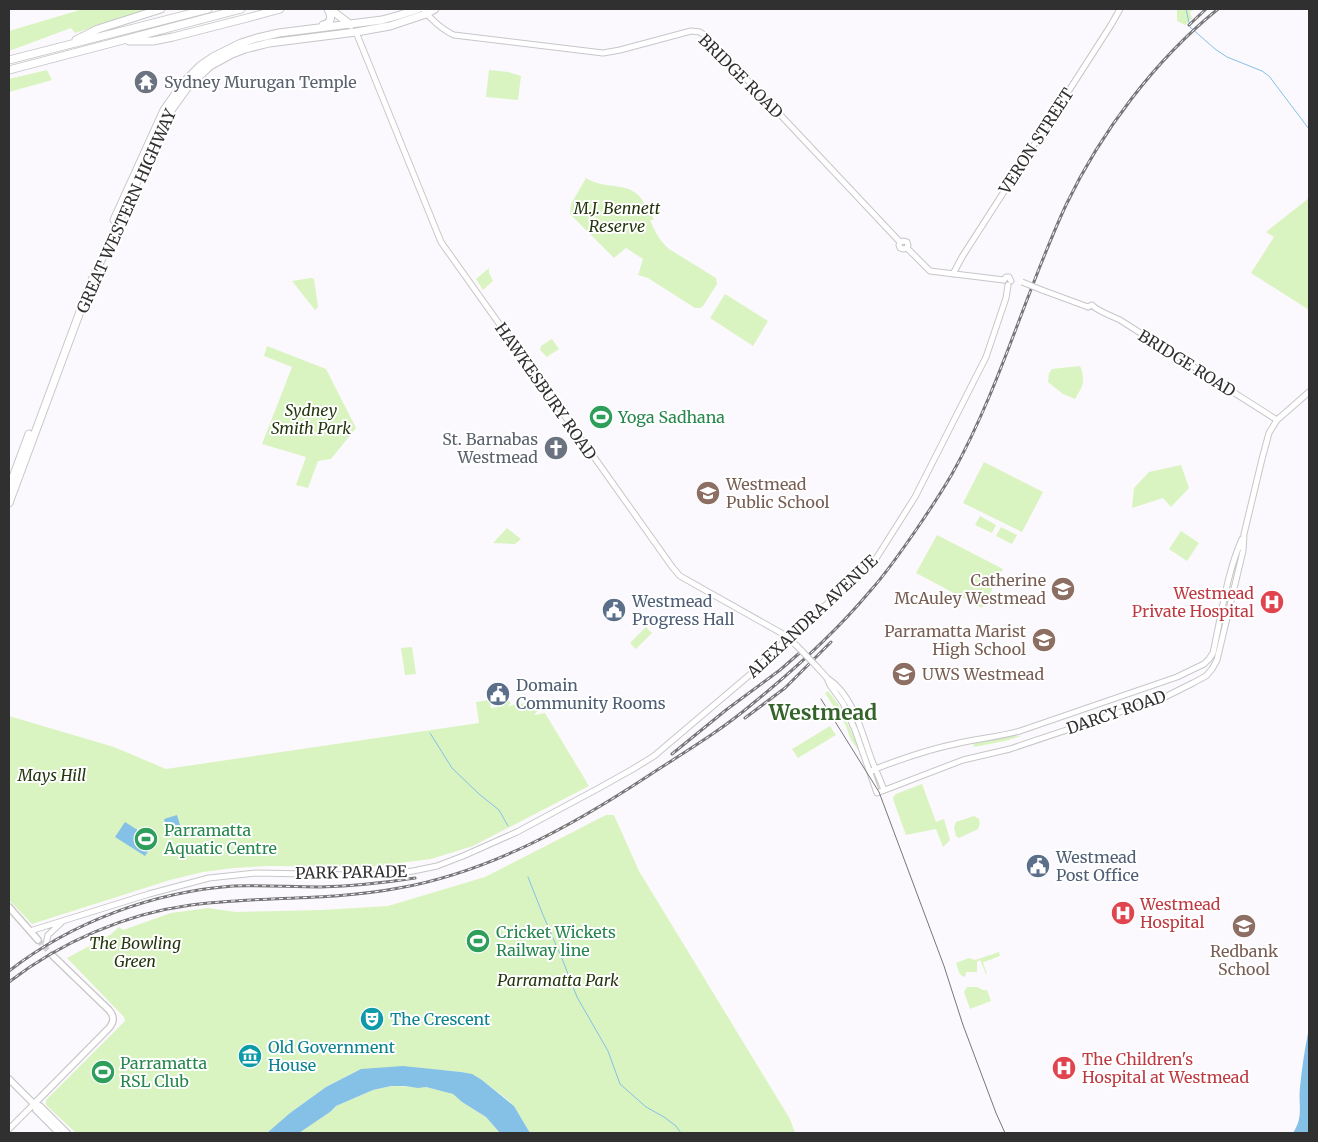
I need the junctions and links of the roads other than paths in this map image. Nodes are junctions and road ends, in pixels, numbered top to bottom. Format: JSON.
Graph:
{"nodes":[{"id":1,"x":160,"y":9,"type":"edge"},
{"id":2,"x":208,"y":9,"type":"edge"},
{"id":3,"x":241,"y":9,"type":"edge"},
{"id":4,"x":280,"y":9,"type":"edge"},
{"id":5,"x":329,"y":9,"type":"edge"},
{"id":6,"x":418,"y":9,"type":"edge"},
{"id":7,"x":435,"y":9,"type":"edge"},
{"id":8,"x":1120,"y":9,"type":"edge"},
{"id":9,"x":425,"y":11,"type":"edge"},
{"id":10,"x":350,"y":23,"type":"junction"},
{"id":11,"x":308,"y":29,"type":"junction"},
{"id":12,"x":356,"y":32,"type":"junction"},
{"id":13,"x":117,"y":42,"type":"junction"},
{"id":14,"x":65,"y":46,"type":"junction"},
{"id":15,"x":9,"y":60,"type":"edge"},
{"id":16,"x":9,"y":70,"type":"edge"},
{"id":17,"x":953,"y":274,"type":"junction"},
{"id":18,"x":1008,"y":282,"type":"junction"},
{"id":19,"x":1309,"y":392,"type":"edge"},
{"id":20,"x":1309,"y":397,"type":"edge"},
{"id":21,"x":1295,"y":405,"type":"junction"},
{"id":22,"x":1277,"y":420,"type":"junction"},
{"id":23,"x":9,"y":488,"type":"edge"},
{"id":24,"x":9,"y":503,"type":"edge"},
{"id":25,"x":1244,"y":534,"type":"junction"},
{"id":26,"x":1233,"y":589,"type":"junction"},
{"id":27,"x":1222,"y":612,"type":"junction"},
{"id":28,"x":789,"y":638,"type":"junction"},
{"id":29,"x":654,"y":756,"type":"joint"},
{"id":30,"x":873,"y":770,"type":"junction"},
{"id":31,"x":884,"y":790,"type":"joint"},
{"id":32,"x":11,"y":910,"type":"edge"},
{"id":33,"x":63,"y":921,"type":"junction"},
{"id":34,"x":30,"y":931,"type":"junction"},
{"id":35,"x":38,"y":940,"type":"tunnel mouth"},
{"id":36,"x":46,"y":944,"type":"dead end"},
{"id":37,"x":53,"y":956,"type":"tunnel mouth"},
{"id":38,"x":9,"y":1079,"type":"edge"},
{"id":39,"x":34,"y":1104,"type":"junction"},
{"id":40,"x":9,"y":1129,"type":"edge"},
{"id":41,"x":59,"y":1133,"type":"edge"},
{"id":42,"x":67,"y":1133,"type":"edge"}],
"edges":[{"from":1,"to":14,"type":"highway"},
{"from":2,"to":14,"type":"highway"},
{"from":3,"to":13,"type":"highway"},
{"from":4,"to":13,"type":"highway"},
{"from":5,"to":10,"type":"highway"},
{"from":5,"to":11,"type":"highway"},
{"from":6,"to":10,"type":"highway","name":"GREAT WESTERN HIGHWAY"},
{"from":7,"to":9,"type":"highway","name":"GREAT WESTERN HIGHWAY"},
{"from":8,"to":17,"type":"street","name":"VERON STREET"},
{"from":9,"to":12,"type":"highway","name":"GREAT WESTERN HIGHWAY"},
{"from":9,"to":17,"type":"street","name":"BRIDGE ROAD"},
{"from":10,"to":11,"type":"highway","name":"GREAT WESTERN HIGHWAY"},
{"from":10,"to":12,"type":"highway"},
{"from":11,"to":23,"type":"highway","name":"GREAT WESTERN HIGHWAY"},
{"from":12,"to":24,"type":"highway","name":"GREAT WESTERN HIGHWAY"},
{"from":12,"to":28,"type":"street","name":"HAWKESBURY ROAD"},
{"from":13,"to":16,"type":"highway"},
{"from":14,"to":15,"type":"highway"},
{"from":17,"to":18,"type":"street"},
{"from":18,"to":22,"type":"street","name":"BRIDGE ROAD","bridge":true},
{"from":18,"to":28,"type":"street","name":"ALEXANDRA AVENUE"},
{"from":19,"to":21,"type":"street","name":"DARCY ROAD"},
{"from":20,"to":21,"type":"street","name":"DARCY ROAD"},
{"from":21,"to":22,"type":"street","name":"DARCY ROAD"},
{"from":22,"to":25,"type":"street","name":"DARCY ROAD"},
{"from":25,"to":26,"type":"street","name":"DARCY ROAD"},
{"from":25,"to":27,"type":"street","name":"DARCY ROAD"},
{"from":26,"to":27,"type":"street"},
{"from":26,"to":31,"type":"street","name":"DARCY ROAD"},
{"from":27,"to":30,"type":"street","name":"DARCY ROAD"},
{"from":28,"to":29,"type":"street","name":"ALEXANDRA AVENUE"},
{"from":28,"to":30,"type":"street","name":"HAWKESBURY ROAD","bridge":true},
{"from":29,"to":33,"type":"street","name":"PARK PARADE"},
{"from":30,"to":31,"type":"street","name":"HAWKESBURY ROAD"},
{"from":32,"to":34,"type":"main road"},
{"from":33,"to":34,"type":"street","name":"PARK PARADE"},
{"from":33,"to":36,"type":"street"},
{"from":34,"to":35,"type":"main road"},
{"from":37,"to":39,"type":"main road"},
{"from":38,"to":39,"type":"main road"},
{"from":39,"to":40,"type":"street"},
{"from":39,"to":41,"type":"main road"},
{"from":39,"to":42,"type":"main road"}]}
